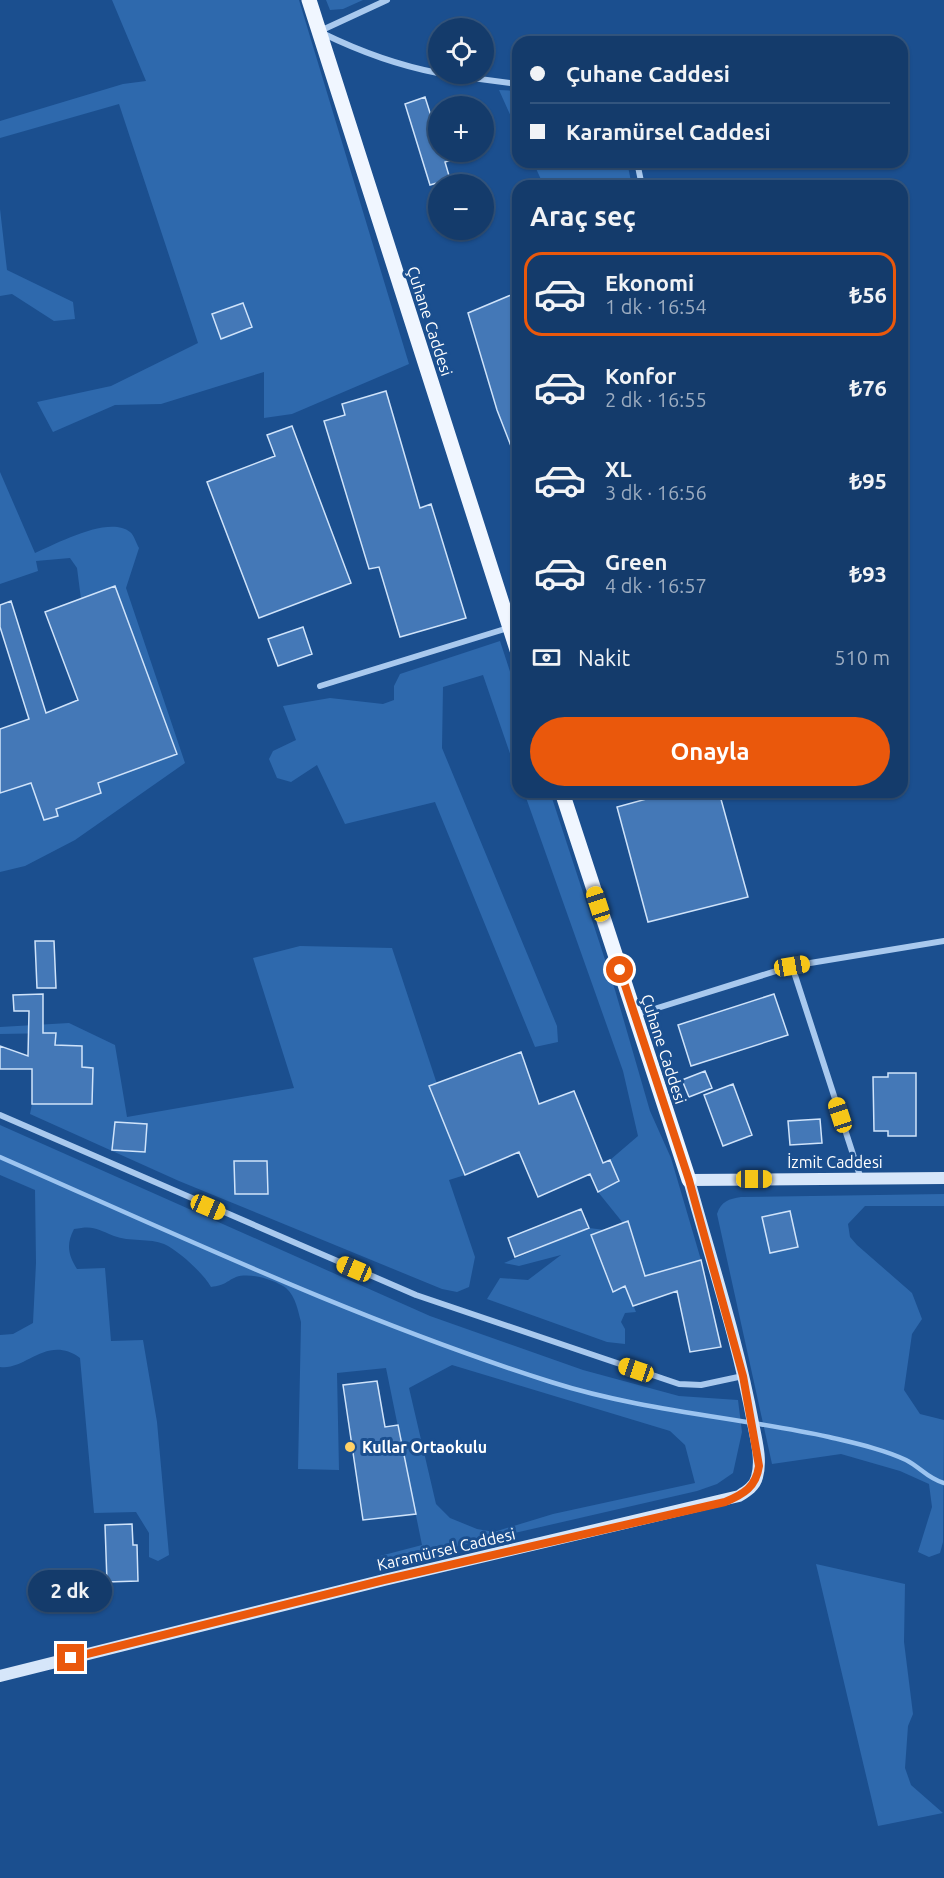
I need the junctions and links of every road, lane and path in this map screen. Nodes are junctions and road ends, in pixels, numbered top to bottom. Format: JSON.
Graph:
{"nodes":[{"id":1,"x":309,"y":0,"type":"edge"},
{"id":2,"x":387,"y":0,"type":"edge"},
{"id":3,"x":319,"y":31,"type":"junction"},
{"id":4,"x":428,"y":71,"type":"edge"},
{"id":5,"x":494,"y":81,"type":"edge"},
{"id":6,"x":512,"y":83,"type":"edge"},
{"id":7,"x":509,"y":627,"type":"junction"},
{"id":8,"x":512,"y":636,"type":"edge"},
{"id":9,"x":320,"y":686,"type":"dead end"},
{"id":10,"x":564,"y":798,"type":"edge"},
{"id":11,"x":944,"y":941,"type":"edge"},
{"id":12,"x":792,"y":966,"type":"junction"},
{"id":13,"x":634,"y":1015,"type":"junction"},
{"id":14,"x":0,"y":1115,"type":"edge"},
{"id":15,"x":944,"y":1178,"type":"edge"},
{"id":16,"x":861,"y":1179,"type":"junction"},
{"id":17,"x":689,"y":1180,"type":"junction"},
{"id":18,"x":743,"y":1376,"type":"junction"},
{"id":19,"x":0,"y":1676,"type":"edge"}],
"edges":[{"from":1,"to":3,"type":"main road","name":"Çuhane Caddesi"},
{"from":2,"to":3,"type":"street"},
{"from":3,"to":4,"type":"street"},
{"from":3,"to":7,"type":"main road","name":"Çuhane Caddesi"},
{"from":5,"to":6,"type":"street"},
{"from":7,"to":8,"type":"main road","name":"Çuhane Caddesi"},
{"from":7,"to":9,"type":"street"},
{"from":10,"to":13,"type":"main road","name":"Çuhane Caddesi"},
{"from":11,"to":12,"type":"street"},
{"from":12,"to":13,"type":"street"},
{"from":12,"to":16,"type":"street"},
{"from":13,"to":17,"type":"main road","name":"Çuhane Caddesi"},
{"from":14,"to":18,"type":"street"},
{"from":15,"to":16,"type":"main road","name":"İzmit Caddesi"},
{"from":16,"to":17,"type":"main road","name":"İzmit Caddesi"},
{"from":17,"to":18,"type":"main road","name":"Karamürsel Caddesi"},
{"from":18,"to":19,"type":"main road","name":"Karamürsel Caddesi"}]}
